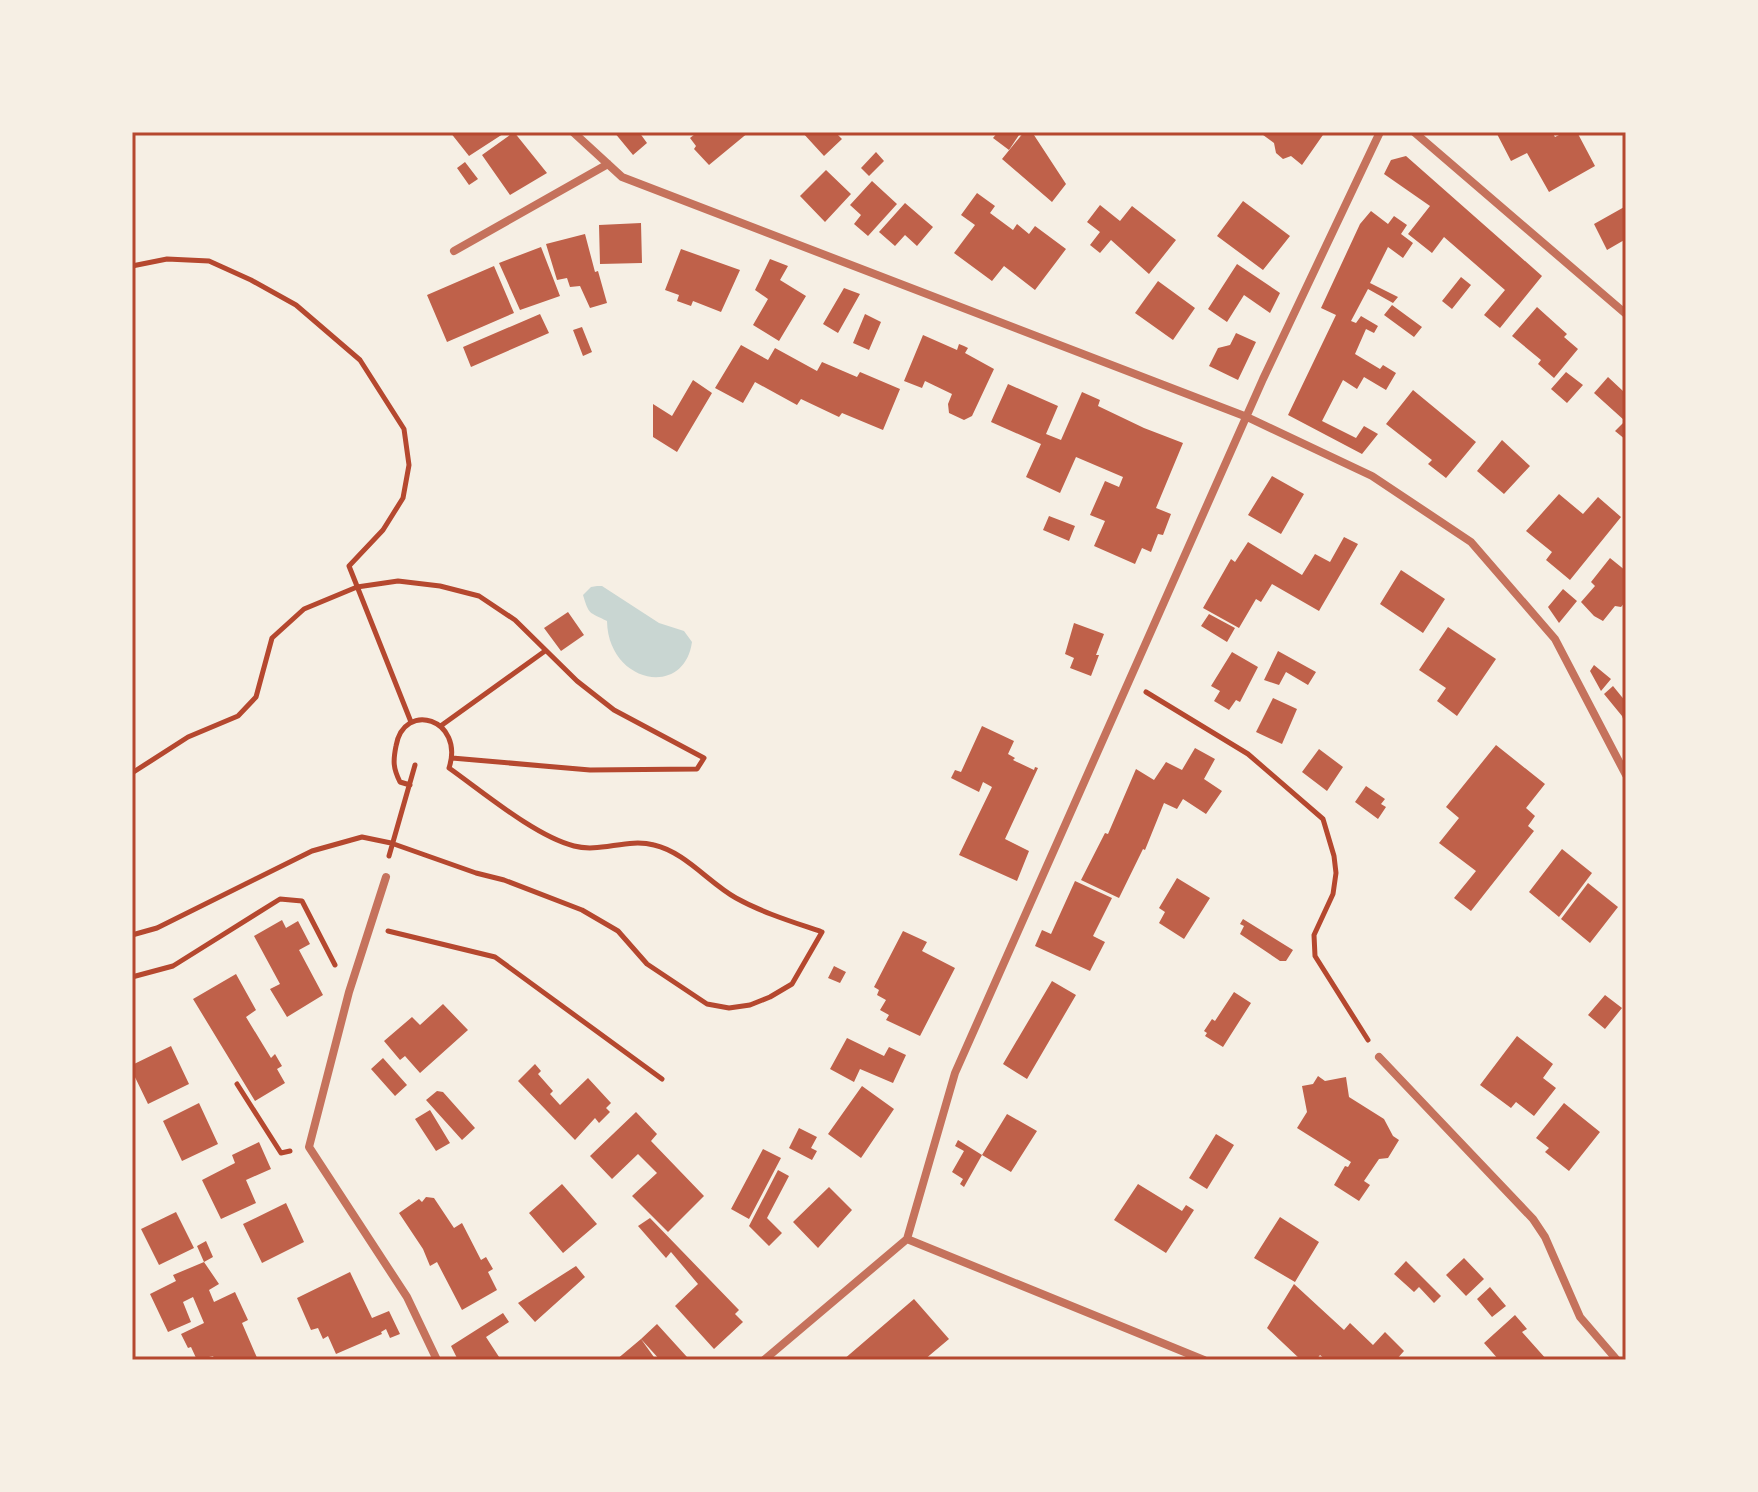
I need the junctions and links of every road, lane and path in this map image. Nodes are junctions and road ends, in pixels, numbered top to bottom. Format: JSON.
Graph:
{"nodes":[{"id":1,"x":573,"y":132,"type":"edge"},
{"id":2,"x":1380,"y":132,"type":"edge"},
{"id":3,"x":1414,"y":132,"type":"edge"},
{"id":4,"x":608,"y":164,"type":"junction"},
{"id":5,"x":454,"y":251,"type":"dead end"},
{"id":6,"x":132,"y":266,"type":"edge"},
{"id":7,"x":1626,"y":314,"type":"edge"},
{"id":8,"x":1247,"y":417,"type":"junction"},
{"id":9,"x":357,"y":587,"type":"junction"},
{"id":10,"x":545,"y":651,"type":"junction"},
{"id":11,"x":1128,"y":681,"type":"junction"},
{"id":12,"x":411,"y":722,"type":"junction"},
{"id":13,"x":442,"y":725,"type":"junction"},
{"id":14,"x":452,"y":758,"type":"junction"},
{"id":15,"x":415,"y":765,"type":"dead end"},
{"id":16,"x":132,"y":773,"type":"edge"},
{"id":17,"x":1626,"y":775,"type":"edge"},
{"id":18,"x":410,"y":785,"type":"junction"},
{"id":19,"x":391,"y":843,"type":"junction"},
{"id":20,"x":386,"y":877,"type":"dead end"},
{"id":21,"x":372,"y":925,"type":"junction"},
{"id":22,"x":132,"y":935,"type":"edge"},
{"id":23,"x":132,"y":977,"type":"edge"},
{"id":24,"x":349,"y":992,"type":"junction"},
{"id":25,"x":1379,"y":1057,"type":"joint"},
{"id":26,"x":662,"y":1079,"type":"dead end"},
{"id":27,"x":237,"y":1084,"type":"dead end"},
{"id":28,"x":309,"y":1147,"type":"junction"},
{"id":29,"x":907,"y":1239,"type":"junction"},
{"id":30,"x":437,"y":1360,"type":"edge"},
{"id":31,"x":764,"y":1360,"type":"edge"},
{"id":32,"x":1204,"y":1360,"type":"edge"},
{"id":33,"x":1617,"y":1360,"type":"edge"}],
"edges":[{"from":1,"to":4,"type":"street"},
{"from":2,"to":8,"type":"street"},
{"from":3,"to":7,"type":"street"},
{"from":4,"to":5,"type":"street"},
{"from":4,"to":8,"type":"street"},
{"from":6,"to":9,"type":"path"},
{"from":8,"to":11,"type":"street"},
{"from":8,"to":17,"type":"street"},
{"from":9,"to":10,"type":"path"},
{"from":9,"to":12,"type":"path"},
{"from":9,"to":16,"type":"path"},
{"from":10,"to":13,"type":"path"},
{"from":10,"to":14,"type":"path"},
{"from":11,"to":25,"type":"path"},
{"from":11,"to":29,"type":"street"},
{"from":12,"to":13,"type":"path"},
{"from":12,"to":18,"type":"path"},
{"from":13,"to":14,"type":"path"},
{"from":14,"to":19,"type":"path"},
{"from":15,"to":18,"type":"path"},
{"from":18,"to":19,"type":"path"},
{"from":19,"to":22,"type":"path"},
{"from":20,"to":21,"type":"street"},
{"from":21,"to":24,"type":"street"},
{"from":21,"to":26,"type":"path"},
{"from":23,"to":24,"type":"path"},
{"from":24,"to":28,"type":"street"},
{"from":25,"to":33,"type":"street"},
{"from":27,"to":28,"type":"path"},
{"from":28,"to":30,"type":"street"},
{"from":29,"to":31,"type":"street"},
{"from":29,"to":32,"type":"street"}]}
